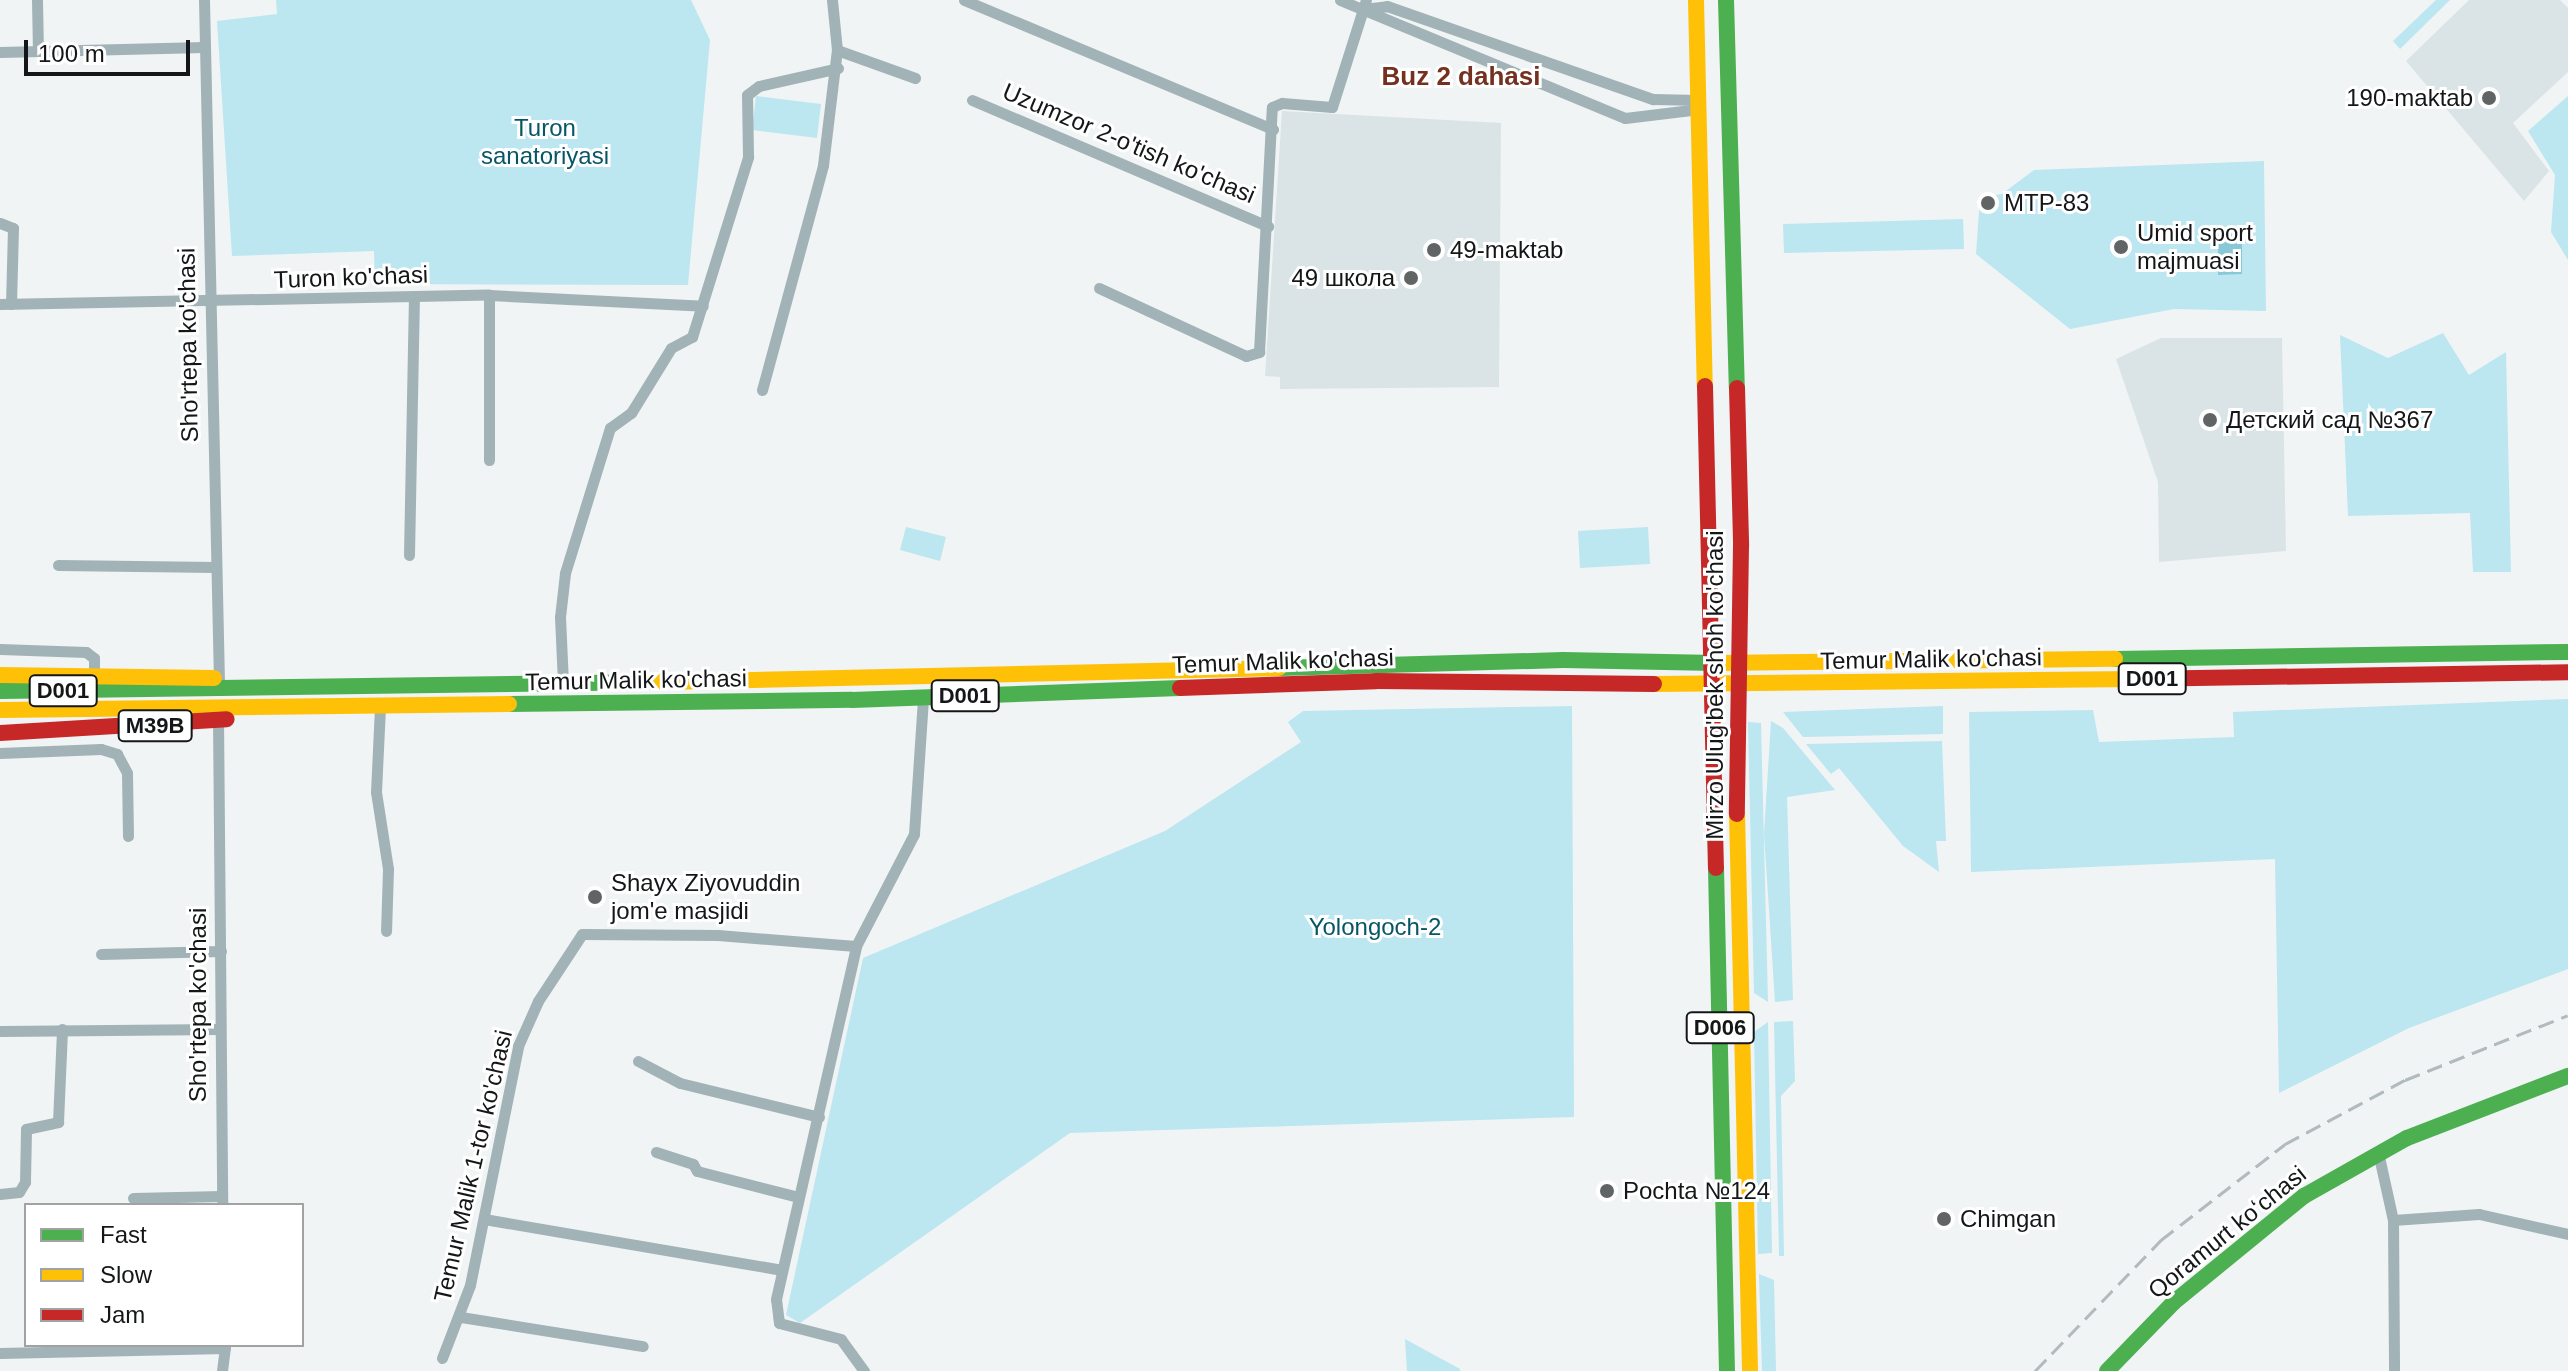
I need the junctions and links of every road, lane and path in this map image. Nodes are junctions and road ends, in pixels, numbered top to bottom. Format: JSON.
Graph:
{"nodes":[{"id":1,"x":37,"y":0,"type":"edge"},
{"id":2,"x":204,"y":0,"type":"edge"},
{"id":3,"x":832,"y":0,"type":"edge"},
{"id":4,"x":964,"y":0,"type":"edge"},
{"id":5,"x":1340,"y":0,"type":"edge"},
{"id":6,"x":1696,"y":0,"type":"edge"},
{"id":7,"x":1726,"y":0,"type":"edge"},
{"id":8,"x":1364,"y":5,"type":"edge"},
{"id":9,"x":204,"y":47,"type":"junction"},
{"id":10,"x":38,"y":50,"type":"junction"},
{"id":11,"x":837,"y":50,"type":"junction"},
{"id":12,"x":0,"y":52,"type":"edge"},
{"id":13,"x":838,"y":68,"type":"junction"},
{"id":14,"x":915,"y":78,"type":"dead end"},
{"id":15,"x":972,"y":100,"type":"dead end"},
{"id":16,"x":1699,"y":104,"type":"junction"},
{"id":17,"x":1273,"y":129,"type":"junction"},
{"id":18,"x":0,"y":223,"type":"edge"},
{"id":19,"x":1268,"y":226,"type":"junction"},
{"id":20,"x":1703,"y":250,"type":"junction"},
{"id":21,"x":1732,"y":250,"type":"junction"},
{"id":22,"x":1099,"y":288,"type":"dead end"},
{"id":23,"x":489,"y":295,"type":"junction"},
{"id":24,"x":414,"y":298,"type":"junction"},
{"id":25,"x":209,"y":303,"type":"junction"},
{"id":26,"x":6,"y":304,"type":"edge"},
{"id":27,"x":703,"y":306,"type":"junction"},
{"id":28,"x":1706,"y":369,"type":"junction"},
{"id":29,"x":1735,"y":369,"type":"junction"},
{"id":30,"x":762,"y":390,"type":"dead end"},
{"id":31,"x":489,"y":460,"type":"dead end"},
{"id":32,"x":409,"y":555,"type":"dead end"},
{"id":33,"x":58,"y":565,"type":"dead end"},
{"id":34,"x":215,"y":567,"type":"junction"},
{"id":35,"x":0,"y":649,"type":"edge"},
{"id":36,"x":2513,"y":652,"type":"junction"},
{"id":37,"x":2568,"y":652,"type":"edge"},
{"id":38,"x":2411,"y":654,"type":"junction"},
{"id":39,"x":1713,"y":662,"type":"junction"},
{"id":40,"x":1738,"y":663,"type":"junction"},
{"id":41,"x":94,"y":672,"type":"junction"},
{"id":42,"x":2568,"y":672,"type":"edge"},
{"id":43,"x":2513,"y":673,"type":"junction"},
{"id":44,"x":0,"y":675,"type":"edge"},
{"id":45,"x":2410,"y":675,"type":"junction"},
{"id":46,"x":219,"y":683,"type":"junction"},
{"id":47,"x":563,"y":683,"type":"junction"},
{"id":48,"x":1713,"y":685,"type":"junction"},
{"id":49,"x":1737,"y":685,"type":"junction"},
{"id":50,"x":0,"y":691,"type":"edge"},
{"id":51,"x":923,"y":698,"type":"junction"},
{"id":52,"x":380,"y":707,"type":"junction"},
{"id":53,"x":0,"y":710,"type":"edge"},
{"id":54,"x":218,"y":714,"type":"junction"},
{"id":55,"x":101,"y":730,"type":"junction"},
{"id":56,"x":0,"y":733,"type":"edge"},
{"id":57,"x":101,"y":749,"type":"junction"},
{"id":58,"x":0,"y":753,"type":"edge"},
{"id":59,"x":128,"y":836,"type":"dead end"},
{"id":60,"x":1739,"y":897,"type":"junction"},
{"id":61,"x":1717,"y":898,"type":"junction"},
{"id":62,"x":386,"y":931,"type":"dead end"},
{"id":63,"x":856,"y":946,"type":"junction"},
{"id":64,"x":221,"y":951,"type":"junction"},
{"id":65,"x":101,"y":954,"type":"dead end"},
{"id":66,"x":62,"y":1029,"type":"junction"},
{"id":67,"x":220,"y":1029,"type":"junction"},
{"id":68,"x":0,"y":1031,"type":"edge"},
{"id":69,"x":638,"y":1061,"type":"dead end"},
{"id":70,"x":2568,"y":1079,"type":"edge"},
{"id":71,"x":819,"y":1117,"type":"junction"},
{"id":72,"x":656,"y":1152,"type":"dead end"},
{"id":73,"x":2379,"y":1154,"type":"junction"},
{"id":74,"x":0,"y":1194,"type":"edge"},
{"id":75,"x":798,"y":1197,"type":"junction"},
{"id":76,"x":133,"y":1198,"type":"dead end"},
{"id":77,"x":222,"y":1200,"type":"edge"},
{"id":78,"x":484,"y":1219,"type":"junction"},
{"id":79,"x":2393,"y":1220,"type":"junction"},
{"id":80,"x":2568,"y":1234,"type":"edge"},
{"id":81,"x":781,"y":1270,"type":"junction"},
{"id":82,"x":461,"y":1317,"type":"junction"},
{"id":83,"x":643,"y":1346,"type":"dead end"},
{"id":84,"x":193,"y":1347,"type":"edge"},
{"id":85,"x":225,"y":1347,"type":"edge"},
{"id":86,"x":0,"y":1353,"type":"edge"},
{"id":87,"x":442,"y":1358,"type":"dead end"},
{"id":88,"x":222,"y":1371,"type":"edge"},
{"id":89,"x":864,"y":1371,"type":"edge"},
{"id":90,"x":1727,"y":1371,"type":"edge"},
{"id":91,"x":1750,"y":1371,"type":"edge"},
{"id":92,"x":2107,"y":1371,"type":"edge"},
{"id":93,"x":2113,"y":1371,"type":"edge"},
{"id":94,"x":2394,"y":1371,"type":"edge"}],
"edges":[{"from":1,"to":10,"type":"street"},
{"from":2,"to":9,"type":"street","name":"Sho'rtepa ko'chasi"},
{"from":3,"to":11,"type":"street"},
{"from":4,"to":17,"type":"street"},
{"from":5,"to":8,"type":"street"},
{"from":6,"to":16,"type":"main road","name":"Mirzo Ulug'bek shoh ko'chasi"},
{"from":7,"to":21,"type":"main road","name":"Mirzo Ulug'bek shoh ko'chasi"},
{"from":8,"to":16,"type":"street"},
{"from":8,"to":16,"type":"street"},
{"from":8,"to":17,"type":"street"},
{"from":9,"to":10,"type":"street"},
{"from":9,"to":25,"type":"street","name":"Sho'rtepa ko'chasi"},
{"from":10,"to":12,"type":"street"},
{"from":11,"to":13,"type":"street"},
{"from":11,"to":14,"type":"street"},
{"from":13,"to":27,"type":"street"},
{"from":13,"to":30,"type":"street"},
{"from":15,"to":19,"type":"street","name":"Uzumzor 2-o'tish ko'chasi"},
{"from":16,"to":20,"type":"main road","name":"Mirzo Ulug'bek shoh ko'chasi"},
{"from":17,"to":19,"type":"street"},
{"from":18,"to":26,"type":"street"},
{"from":19,"to":22,"type":"street"},
{"from":20,"to":21,"type":"main road"},
{"from":20,"to":28,"type":"main road","name":"Mirzo Ulug'bek shoh ko'chasi"},
{"from":21,"to":29,"type":"main road","name":"Mirzo Ulug'bek shoh ko'chasi"},
{"from":23,"to":24,"type":"street","name":"Turon ko'chasi"},
{"from":23,"to":27,"type":"street","name":"Turon ko'chasi"},
{"from":23,"to":31,"type":"street"},
{"from":24,"to":25,"type":"street","name":"Turon ko'chasi"},
{"from":24,"to":32,"type":"street"},
{"from":25,"to":26,"type":"street","name":"Turon ko'chasi"},
{"from":25,"to":34,"type":"street","name":"Sho'rtepa ko'chasi"},
{"from":27,"to":47,"type":"street"},
{"from":28,"to":29,"type":"main road"},
{"from":28,"to":39,"type":"main road","name":"Mirzo Ulug'bek shoh ko'chasi"},
{"from":29,"to":40,"type":"main road","name":"Mirzo Ulug'bek shoh ko'chasi"},
{"from":33,"to":34,"type":"street"},
{"from":34,"to":46,"type":"street","name":"Sho'rtepa ko'chasi"},
{"from":35,"to":41,"type":"street"},
{"from":36,"to":37,"type":"main road","name":"Temur Malik ko'chasi","number":"D001"},
{"from":36,"to":38,"type":"main road","name":"Temur Malik ko'chasi","number":"D001"},
{"from":36,"to":43,"type":"main road"},
{"from":38,"to":40,"type":"main road","name":"Temur Malik ko'chasi","number":"D001"},
{"from":38,"to":45,"type":"main road"},
{"from":39,"to":40,"type":"main road","name":"Temur Malik ko'chasi","number":"D001"},
{"from":39,"to":47,"type":"main road","name":"Temur Malik ko'chasi","number":"D001"},
{"from":39,"to":48,"type":"main road","name":"Mirzo Ulug'bek shoh ko'chasi"},
{"from":40,"to":49,"type":"main road","name":"Mirzo Ulug'bek shoh ko'chasi"},
{"from":41,"to":44,"type":"main road"},
{"from":41,"to":46,"type":"main road"},
{"from":42,"to":43,"type":"main road","name":"Temur Malik ko'chasi","number":"D001"},
{"from":43,"to":45,"type":"main road","name":"Temur Malik ko'chasi","number":"D001"},
{"from":45,"to":49,"type":"main road","name":"Temur Malik ko'chasi","number":"D001"},
{"from":46,"to":47,"type":"main road","name":"Temur Malik ko'chasi","number":"D001"},
{"from":46,"to":50,"type":"main road","name":"Temur Malik ko'chasi","number":"D001"},
{"from":48,"to":49,"type":"main road","name":"Temur Malik ko'chasi","number":"D001"},
{"from":48,"to":51,"type":"main road","name":"Temur Malik ko'chasi","number":"D001"},
{"from":48,"to":61,"type":"main road","name":"Mirzo Ulug'bek shoh ko'chasi","number":"D006"},
{"from":49,"to":60,"type":"main road","name":"Mirzo Ulug'bek shoh ko'chasi","number":"D006"},
{"from":51,"to":52,"type":"main road","name":"Temur Malik ko'chasi","number":"D001"},
{"from":51,"to":63,"type":"street"},
{"from":52,"to":54,"type":"main road","name":"Temur Malik ko'chasi","number":"D001"},
{"from":52,"to":62,"type":"street"},
{"from":53,"to":54,"type":"main road","name":"Temur Malik ko'chasi","number":"D001"},
{"from":54,"to":55,"type":"main road","number":"M39B"},
{"from":54,"to":64,"type":"street","name":"Sho'rtepa ko'chasi"},
{"from":55,"to":56,"type":"main road","number":"M39B"},
{"from":55,"to":57,"type":"street"},
{"from":57,"to":58,"type":"street"},
{"from":57,"to":59,"type":"street"},
{"from":60,"to":61,"type":"main road"},
{"from":60,"to":91,"type":"main road","name":"Mirzo Ulug'bek shoh ko'chasi","number":"D006"},
{"from":61,"to":90,"type":"main road","name":"Mirzo Ulug'bek shoh ko'chasi","number":"D006"},
{"from":63,"to":71,"type":"street"},
{"from":63,"to":78,"type":"street","name":"Temur Malik 1-tor ko'chasi"},
{"from":64,"to":65,"type":"street"},
{"from":64,"to":67,"type":"street","name":"Sho'rtepa ko'chasi"},
{"from":66,"to":67,"type":"street"},
{"from":66,"to":68,"type":"street"},
{"from":66,"to":74,"type":"street"},
{"from":67,"to":77,"type":"street","name":"Sho'rtepa ko'chasi"},
{"from":69,"to":71,"type":"street"},
{"from":70,"to":73,"type":"main road","name":"Qoramurt koʻchasi"},
{"from":71,"to":75,"type":"street"},
{"from":72,"to":75,"type":"street"},
{"from":73,"to":79,"type":"street"},
{"from":73,"to":92,"type":"main road","name":"Qoramurt koʻchasi"},
{"from":73,"to":93,"type":"main road","name":"Qoramurt koʻchasi"},
{"from":75,"to":81,"type":"street"},
{"from":76,"to":77,"type":"street"},
{"from":78,"to":81,"type":"street"},
{"from":78,"to":82,"type":"street","name":"Temur Malik 1-tor ko'chasi"},
{"from":79,"to":80,"type":"street"},
{"from":79,"to":94,"type":"street"},
{"from":81,"to":89,"type":"street"},
{"from":82,"to":83,"type":"street"},
{"from":82,"to":87,"type":"street","name":"Temur Malik 1-tor ko'chasi"},
{"from":84,"to":86,"type":"street"},
{"from":85,"to":88,"type":"street"}]}
